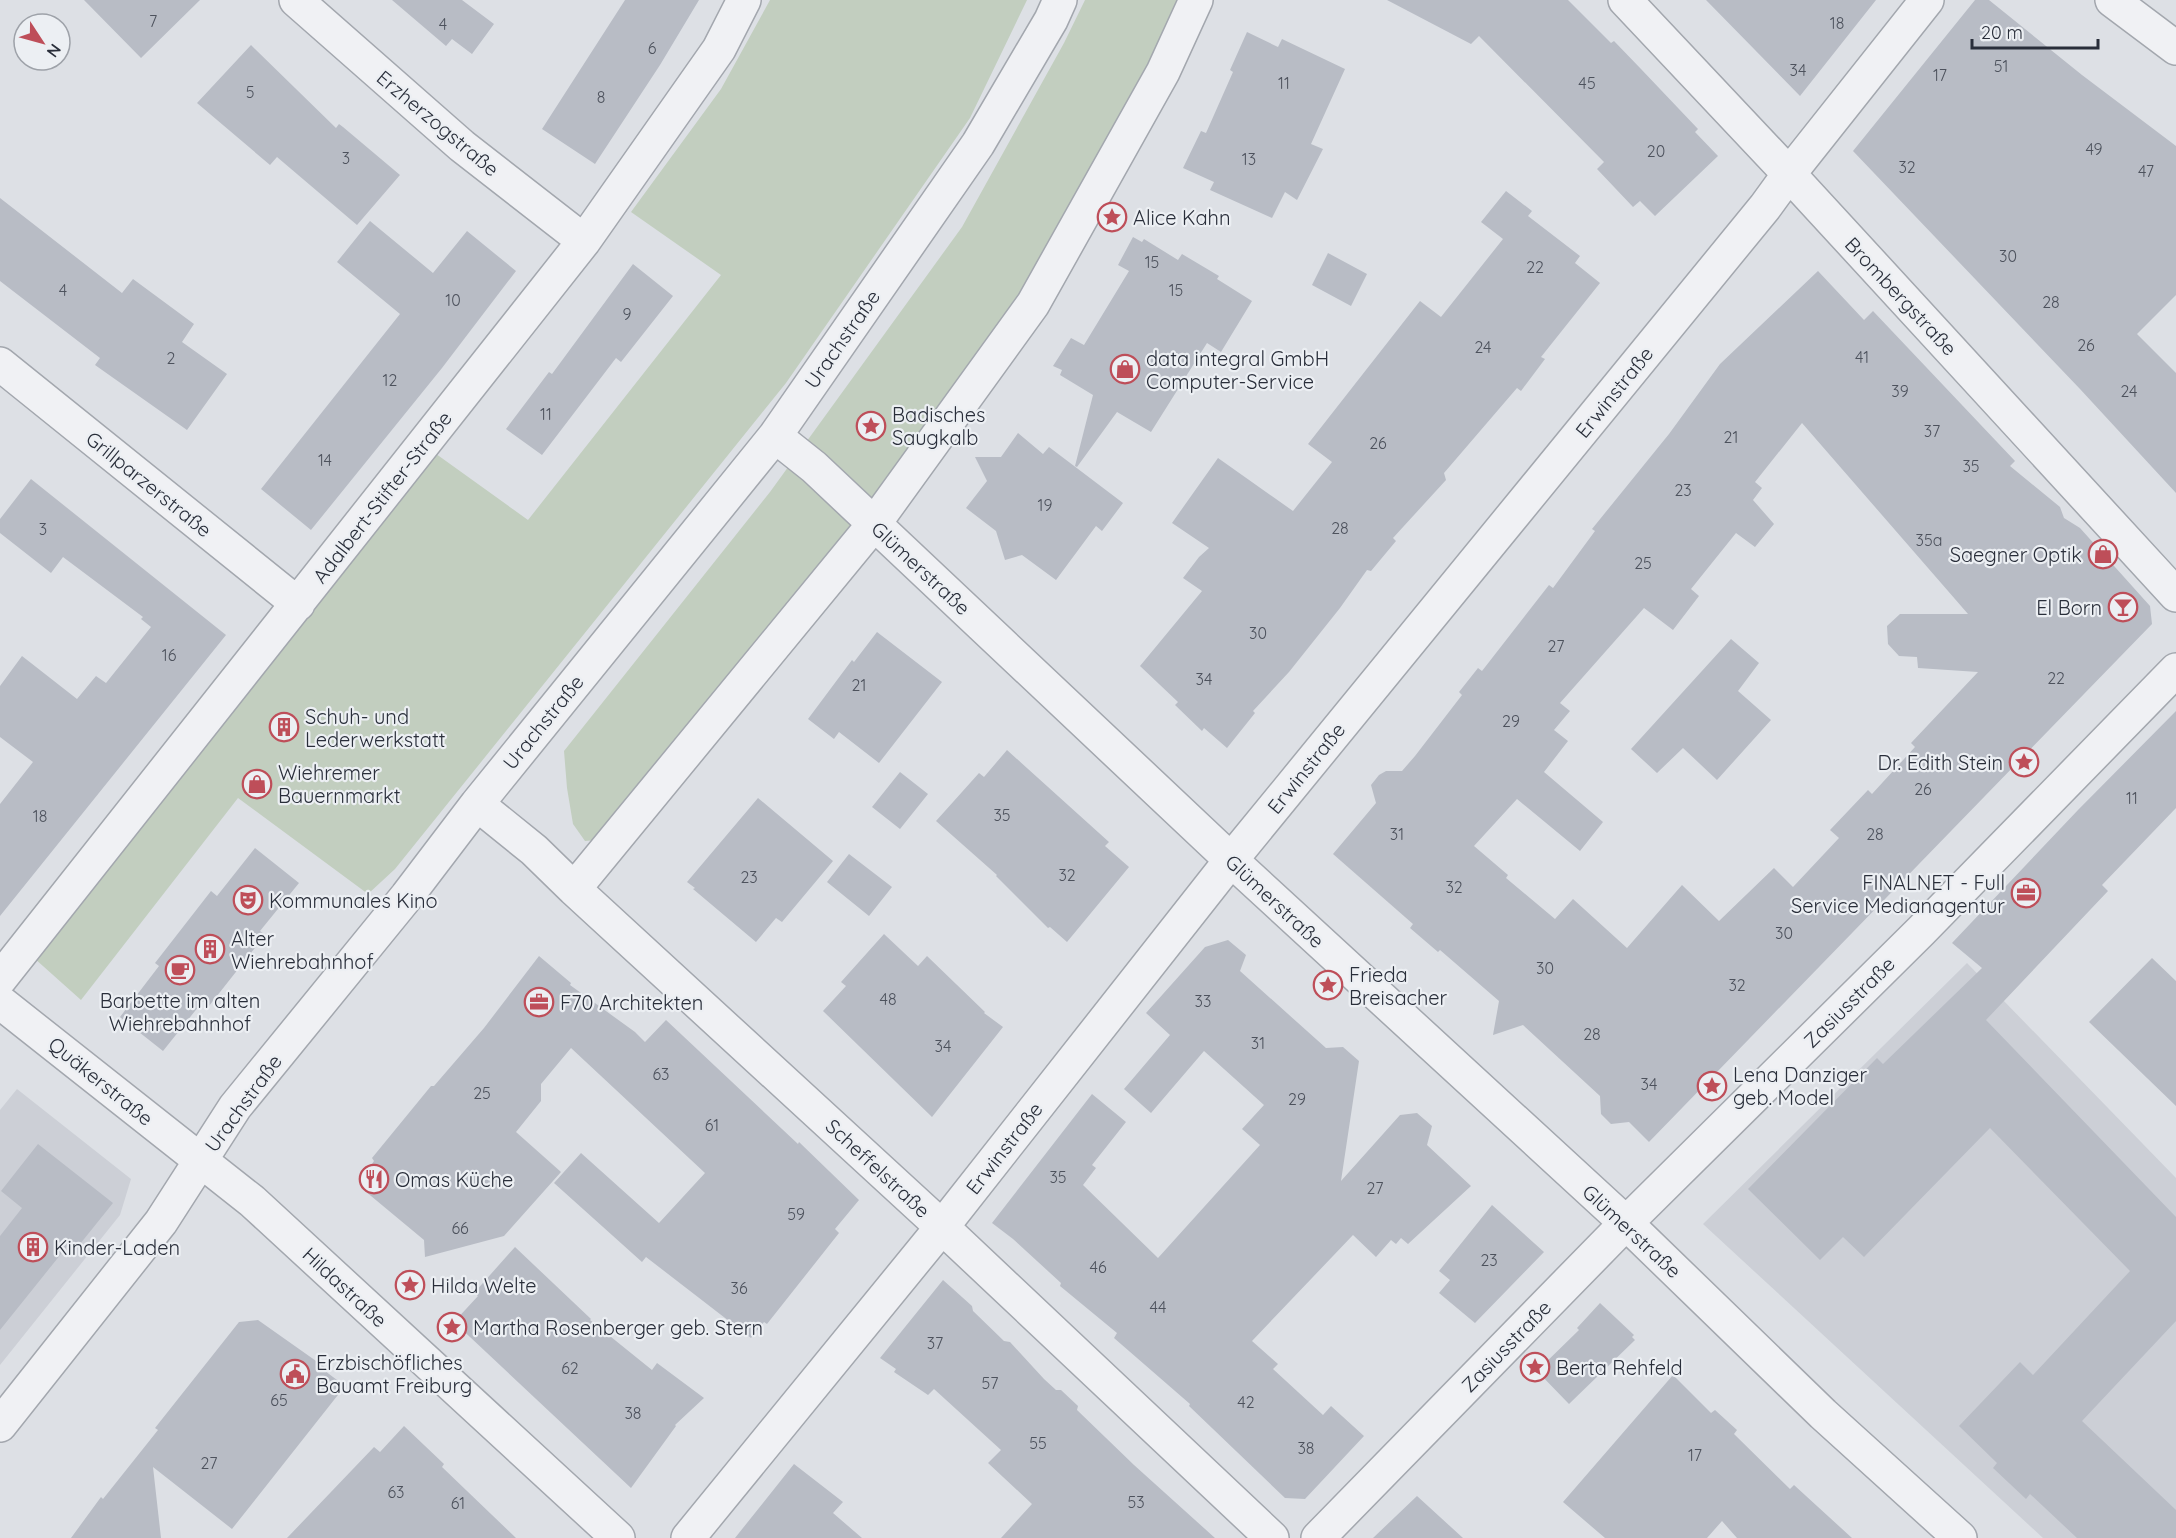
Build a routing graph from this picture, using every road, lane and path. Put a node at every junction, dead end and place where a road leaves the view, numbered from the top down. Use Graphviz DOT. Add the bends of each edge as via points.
graph roads {
  1 [pos="296,0"];
  2 [pos="744,0"];
  3 [pos="1060,0"];
  4 [pos="1196,0"];
  5 [pos="1625,0"];
  6 [pos="1928,0"];
  7 [pos="2112,0"];
  8 [pos="2176,48"];
  9 [pos="1789,174"];
  10 [pos="584,241"];
  11 [pos="0,364"];
  12 [pos="775,436"];
  13 [pos="874,524"];
  14 [pos="2176,595"];
  15 [pos="298,604"];
  16 [pos="2176,670"];
  17 [pos="477,804"];
  18 [pos="1231,860"];
  19 [pos="574,889"];
  20 [pos="0,979"];
  21 [pos="0,1002"];
  22 [pos="201,1162"];
  23 [pos="1626,1223"];
  24 [pos="942,1227"];
  25 [pos="0,1425"];
  26 [pos="618,1538"];
  27 [pos="688,1538"];
  28 [pos="1272,1538"];
  29 [pos="1318,1538"];
  30 [pos="1960,1538"];
  1 -- 10 [label="street, Erzherzogstraße" via="462,146"];
  2 -- 10 [label="street, Adalbert-Stifter-Straße" via="719,49"];
  3 -- 12 [label="street, Urachstraße" via="978,144"];
  4 -- 13 [label="street" via="1163,72 1033,304"];
  5 -- 9 [label="street, Brombergstraße"];
  6 -- 9 [label="street, Erwinstraße"];
  7 -- 8 [label="street"];
  9 -- 14 [label="street, Brombergstraße"];
  9 -- 18 [label="street, Erwinstraße"];
  10 -- 15 [label="street, Adalbert-Stifter-Straße"];
  11 -- 15 [label="street, Grillparzerstraße"];
  12 -- 13 [label="street, Glümerstraße"];
  12 -- 17 [label="street, Urachstraße"];
  13 -- 18 [label="street, Glümerstraße"];
  13 -- 19 [label="street"];
  15 -- 20 [label="street, Adalbert-Stifter-Straße"];
  16 -- 23 [label="street, Zasiusstraße" via="1921,931"];
  17 -- 19 [label="street, Scheffelstraße"];
  17 -- 22 [label="street, Urachstraße" via="235,1107"];
  18 -- 23 [label="street, Glümerstraße"];
  18 -- 24 [label="street, Erwinstraße"];
  19 -- 24 [label="street, Scheffelstraße"];
  21 -- 22 [label="street, Quäkerstraße"];
  22 -- 25 [label="street, Urachstraße" via="161,1222"];
  22 -- 26 [label="street, Hildastraße" via="252,1202"];
  23 -- 29 [label="street, Zasiusstraße"];
  23 -- 30 [label="street, Glümerstraße" via="1823,1414"];
  24 -- 27 [label="street, Erwinstraße"];
  24 -- 28 [label="street, Scheffelstraße"];
}
